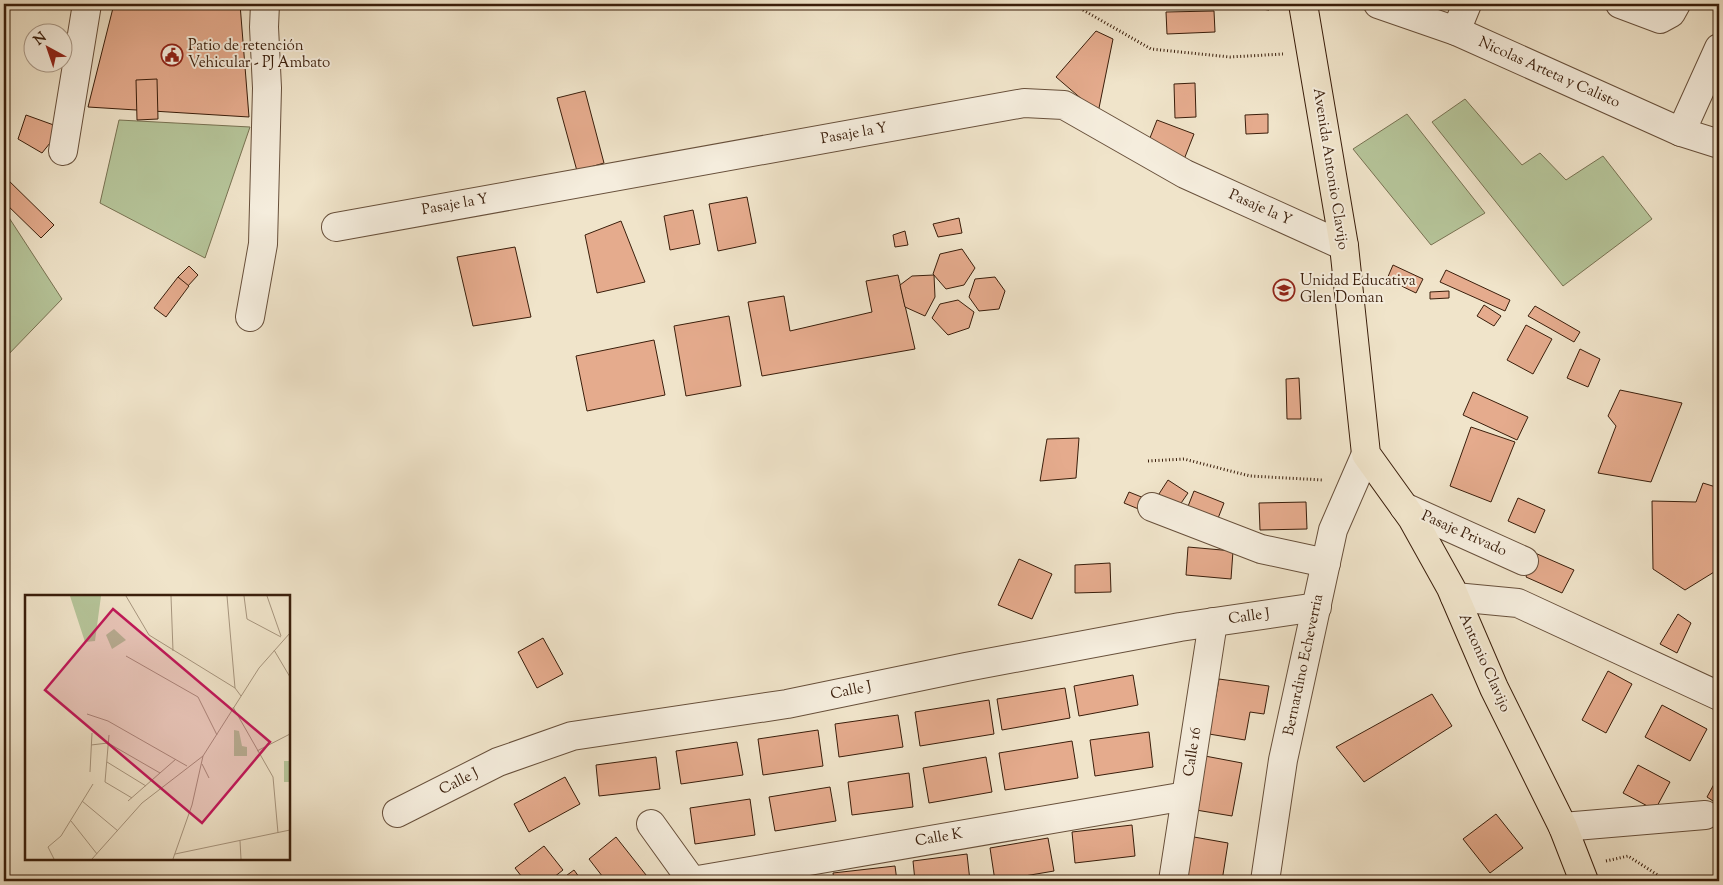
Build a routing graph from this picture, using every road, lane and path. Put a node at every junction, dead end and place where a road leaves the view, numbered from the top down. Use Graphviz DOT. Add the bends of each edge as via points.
graph roads {
  1 [pos="87,4"];
  2 [pos="265,4"];
  3 [pos="1303,4"];
  4 [pos="1378,4"];
  5 [pos="1466,4"];
  6 [pos="1620,4"];
  7 [pos="1676,4"];
  8 [pos="1083,10"];
  9 [pos="1456,31"];
  10 [pos="1719,48"];
  11 [pos="1311,53"];
  12 [pos="1681,132"];
  13 [pos="1719,144"];
  14 [pos="63,151"];
  15 [pos="336,227"];
  16 [pos="1344,246"];
  17 [pos="250,317"];
  18 [pos="1366,454"];
  19 [pos="1148,461"];
  20 [pos="1354,482"];
  21 [pos="1152,507"];
  22 [pos="1404,507"];
  23 [pos="1524,561"];
  24 [pos="1326,563"];
  25 [pos="1455,597"];
  26 [pos="1317,607"];
  27 [pos="1213,622"];
  28 [pos="1719,696"];
  29 [pos="1186,796"];
  30 [pos="397,813"];
  31 [pos="1705,815"];
  32 [pos="651,824"];
  33 [pos="1563,827"];
  34 [pos="1581,874"];
  35 [pos="692,881"];
  36 [pos="1172,881"];
  37 [pos="1264,881"];
  38 [pos="1667,881"];
  1 -- 14 [label="street"];
  2 -- 17 [label="street" via="267,88 263,244"];
  3 -- 11 [label="main road, Avenida Antonio Clavijo"];
  4 -- 9 [label="street, Nicolas Arteta y Calisto"];
  5 -- 9 [label="street"];
  6 -- 7 [label="street" via="1660,19 1672,13"];
  8 -- 11 [label="path" via="1151,49 1230,57"];
  9 -- 12 [label="street, Nicolas Arteta y Calisto"];
  10 -- 12 [label="street"];
  11 -- 16 [label="main road, Avenida Antonio Clavijo"];
  12 -- 13 [label="street, Nicolas Arteta y Calisto"];
  15 -- 16 [label="street, Pasaje la Y" via="1024,104 1064,105 1185,174"];
  16 -- 18 [label="main road, Avenida Antonio Clavijo"];
  18 -- 20 [label="street, Bernardino Echeverria"];
  18 -- 22 [label="main road, Antonio Clavijo"];
  19 -- 20 [label="path" via="1184,459 1250,476"];
  20 -- 24 [label="street, Bernardino Echeverria" via="1333,530"];
  21 -- 24 [label="street" via="1261,549"];
  22 -- 23 [label="street, Pasaje Privado"];
  22 -- 25 [label="main road, Antonio Clavijo"];
  24 -- 26 [label="street, Bernardino Echeverria"];
  25 -- 28 [label="street" via="1518,603"];
  25 -- 33 [label="main road, Antonio Clavijo" via="1494,688"];
  26 -- 27 [label="street, Calle J"];
  26 -- 37 [label="street, Bernardino Echeverria" via="1283,760"];
  27 -- 29 [label="street, Calle 16"];
  27 -- 30 [label="street, Calle J" via="786,704 572,736 498,762"];
  29 -- 35 [label="street, Calle K"];
  29 -- 36 [label="street, Calle 16"];
  31 -- 33 [label="street"];
  32 -- 35 [label="street"];
  33 -- 34 [label="main road, Antonio Clavijo"];
  34 -- 38 [label="path" via="1628,856"];
}
